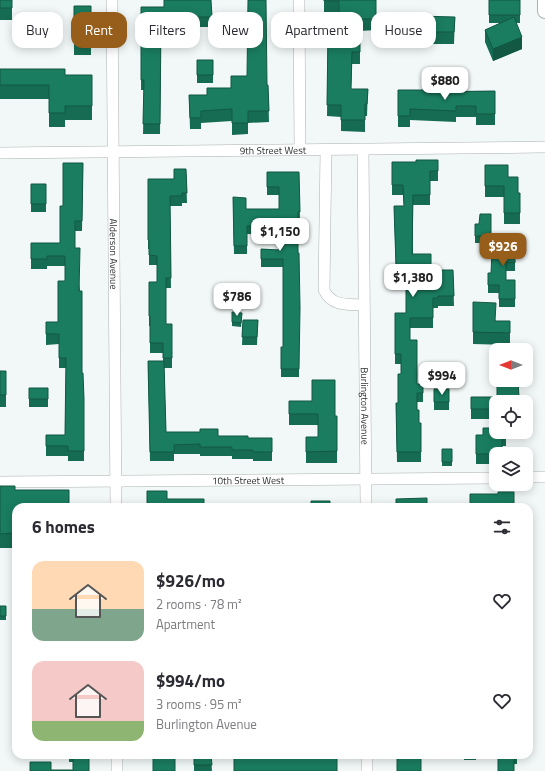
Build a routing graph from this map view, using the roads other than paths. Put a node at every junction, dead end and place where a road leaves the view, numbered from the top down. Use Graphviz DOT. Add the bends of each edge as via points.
graph roads {
  1 [pos="112,0"];
  2 [pos="299,0"];
  3 [pos="545,0"];
  4 [pos="545,11"];
  5 [pos="545,146"];
  6 [pos="300,150"];
  7 [pos="326,150"];
  8 [pos="363,150"];
  9 [pos="113,152"];
  10 [pos="0,153"];
  11 [pos="364,305"];
  12 [pos="533,477"];
  13 [pos="545,477"];
  14 [pos="489,478"];
  15 [pos="366,479"];
  16 [pos="116,481"];
  17 [pos="0,482"];
  18 [pos="116,503"];
  19 [pos="366,503"];
  20 [pos="117,759"];
  21 [pos="367,759"];
  22 [pos="117,771"];
  23 [pos="367,771"];
  1 -- 9 [label="street, Alderson Avenue"];
  2 -- 6 [label="street"];
  3 -- 4 [label="street"];
  5 -- 8 [label="street, 9th Street West"];
  6 -- 7 [label="street, 9th Street West"];
  6 -- 9 [label="street, 9th Street West"];
  7 -- 8 [label="street, 9th Street West"];
  7 -- 11 [label="street" via="324,290 328,298 336,303"];
  8 -- 11 [label="street, Burlington Avenue"];
  9 -- 10 [label="street, 9th Street West"];
  9 -- 16 [label="street, Alderson Avenue"];
  11 -- 15 [label="street, Burlington Avenue"];
  12 -- 13 [label="street"];
  14 -- 15 [label="street, 10th Street West"];
  15 -- 16 [label="street, 10th Street West"];
  15 -- 19 [label="street, Burlington Avenue"];
  16 -- 17 [label="street, 10th Street West"];
  16 -- 18 [label="street, Alderson Avenue"];
  20 -- 22 [label="street"];
  21 -- 23 [label="street"];
}
